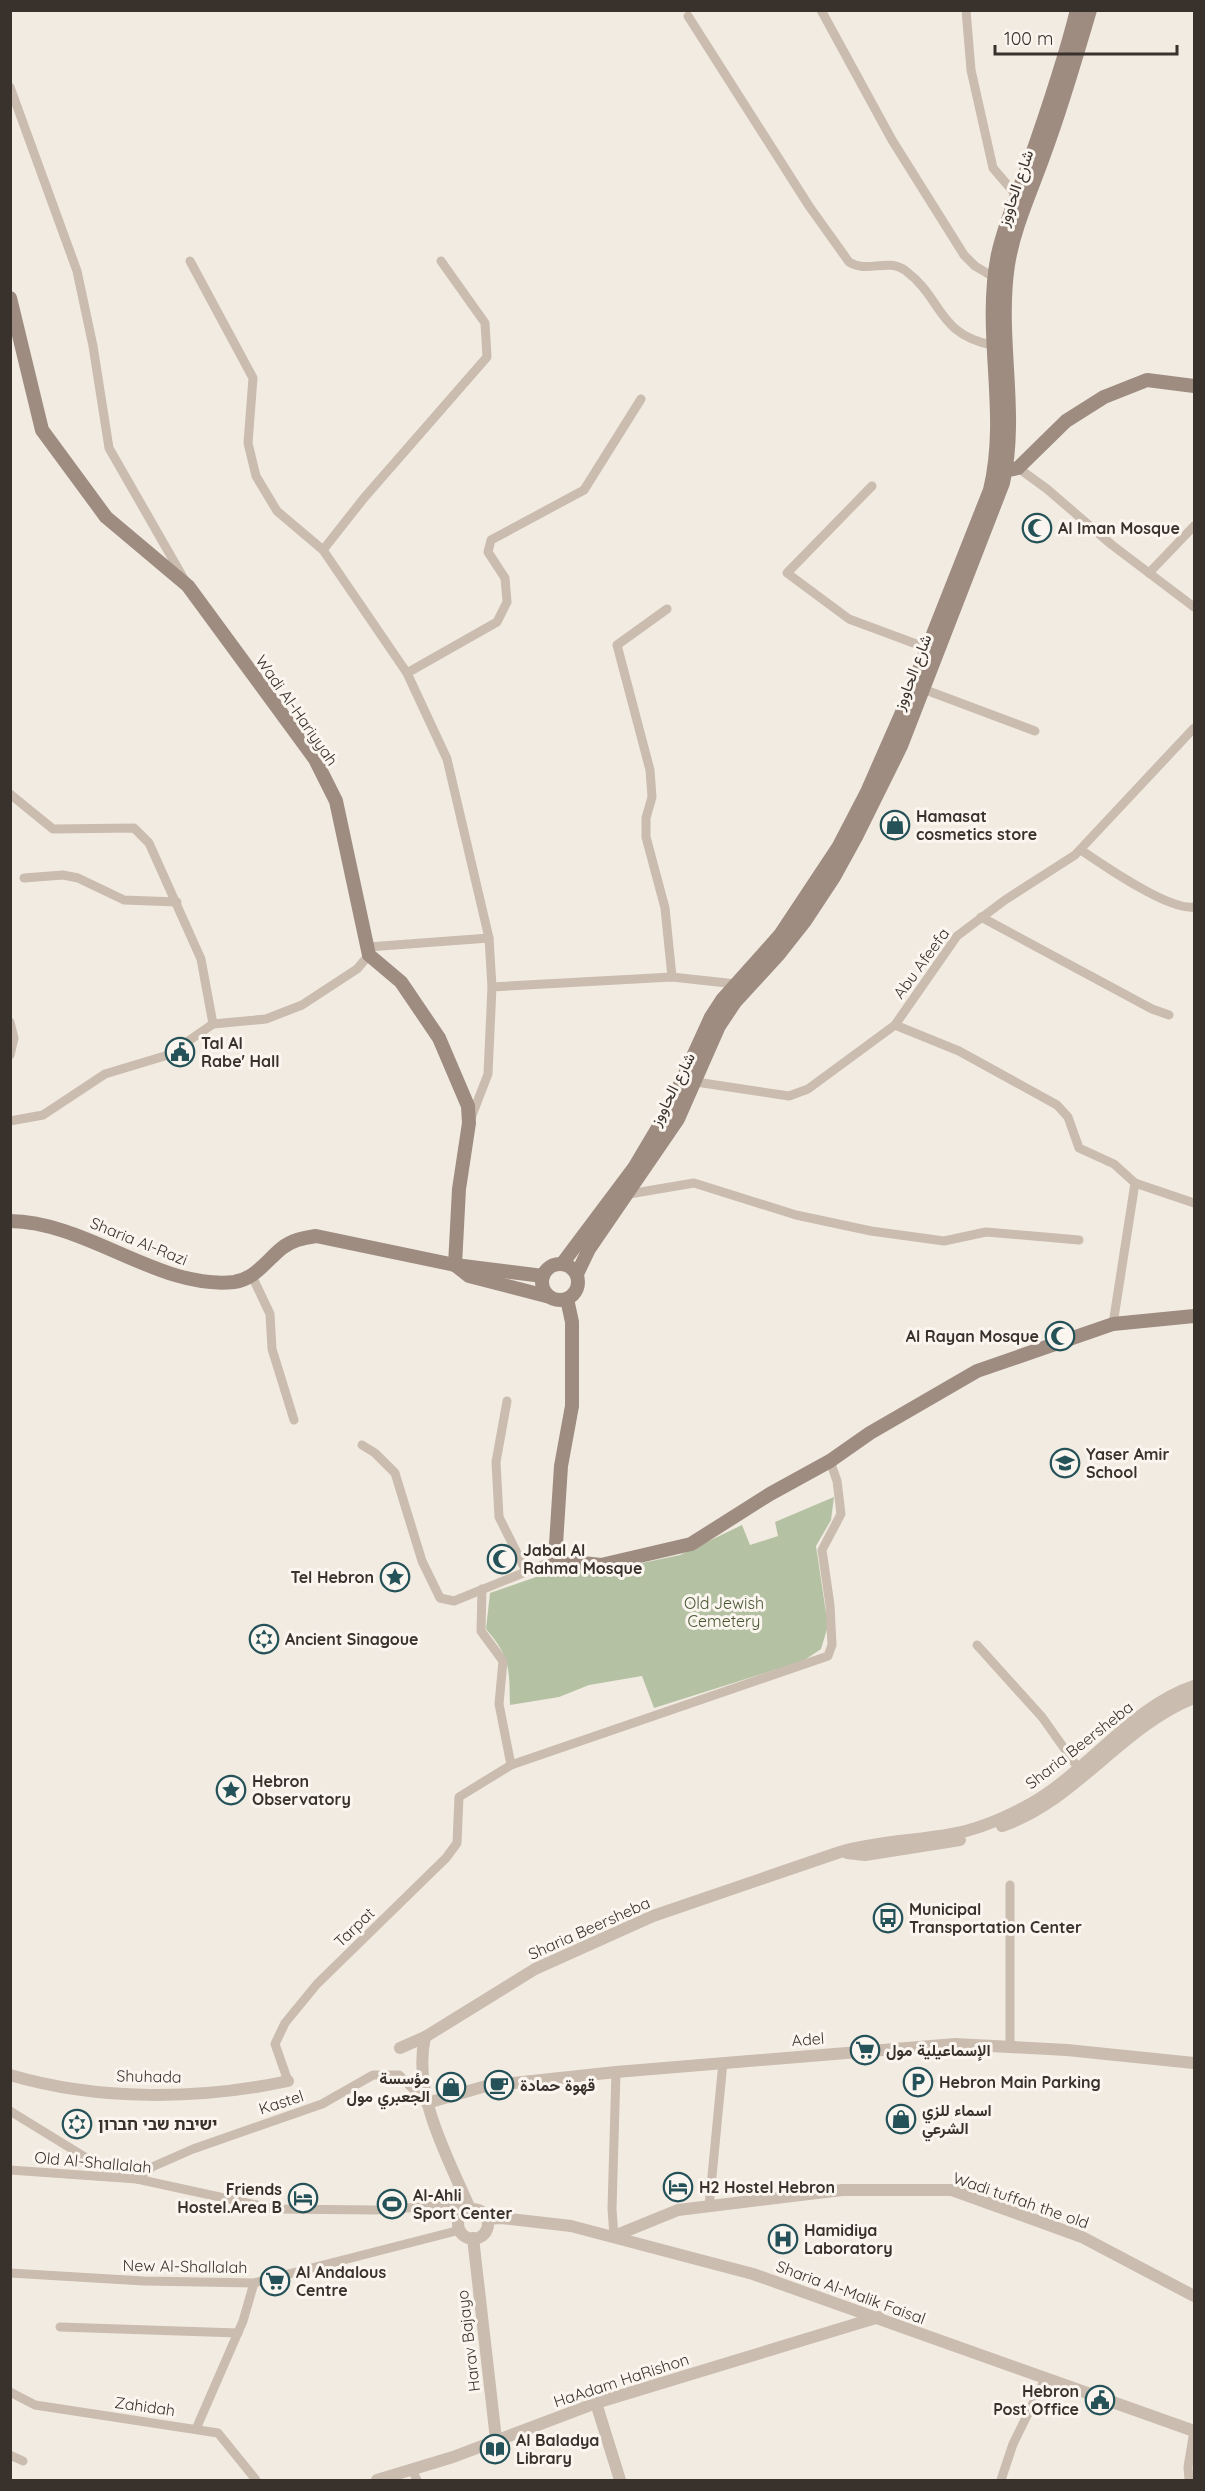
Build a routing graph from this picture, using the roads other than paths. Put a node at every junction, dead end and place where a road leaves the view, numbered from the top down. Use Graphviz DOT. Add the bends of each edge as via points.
graph roads {
  1 [pos="821,10"];
  2 [pos="966,10"];
  3 [pos="1077,10"];
  4 [pos="1090,10"];
  5 [pos="688,16"];
  6 [pos="10,87"];
  7 [pos="1017,196"];
  8 [pos="190,261"];
  9 [pos="441,261"];
  10 [pos="995,278"];
  11 [pos="10,298"];
  12 [pos="992,345"];
  13 [pos="1194,386"];
  14 [pos="641,399"];
  15 [pos="1006,471"];
  16 [pos="872,486"];
  17 [pos="1194,526"];
  18 [pos="323,550"];
  19 [pos="1149,573"];
  20 [pos="188,586"];
  21 [pos="1194,607"];
  22 [pos="667,609"];
  23 [pos="927,648"];
  24 [pos="407,673"];
  25 [pos="923,689"];
  26 [pos="1194,728"];
  27 [pos="1035,731"];
  28 [pos="10,794"];
  29 [pos="1081,850"];
  30 [pos="24,878"];
  31 [pos="177,902"];
  32 [pos="1194,907"];
  33 [pos="981,917"];
  34 [pos="489,938"];
  35 [pos="368,951"];
  36 [pos="672,977"];
  37 [pos="736,984"];
  38 [pos="492,987"];
  39 [pos="1169,1015"];
  40 [pos="10,1022"];
  41 [pos="213,1024"];
  42 [pos="895,1025"];
  43 [pos="10,1055"];
  44 [pos="696,1082"];
  45 [pos="10,1121"];
  46 [pos="469,1123"];
  47 [pos="1135,1183"];
  48 [pos="628,1194"];
  49 [pos="1194,1203"];
  50 [pos="10,1221"];
  51 [pos="1078,1240"];
  52 [pos="562,1264"];
  53 [pos="455,1265"];
  54 [pos="577,1274"];
  55 [pos="252,1276"];
  56 [pos="543,1276"];
  57 [pos="550,1297"];
  58 [pos="567,1299"];
  59 [pos="1194,1316"];
  60 [pos="1113,1324"];
  61 [pos="507,1401"];
  62 [pos="294,1420"];
  63 [pos="362,1445"];
  64 [pos="830,1461"];
  65 [pos="555,1560"];
  66 [pos="526,1570"];
  67 [pos="482,1589"];
  68 [pos="977,1645"];
  69 [pos="1194,1686"];
  70 [pos="1194,1698"];
  71 [pos="511,1765"];
  72 [pos="1082,1772"];
  73 [pos="1010,1885"];
  74 [pos="426,2037"];
  75 [pos="1010,2047"];
  76 [pos="400,2048"];
  77 [pos="723,2062"];
  78 [pos="1194,2063"];
  79 [pos="616,2072"];
  80 [pos="10,2075"];
  81 [pos="288,2081"];
  82 [pos="427,2103"];
  83 [pos="10,2111"];
  84 [pos="10,2170"];
  85 [pos="137,2179"];
  86 [pos="709,2206"];
  87 [pos="468,2210"];
  88 [pos="487,2219"];
  89 [pos="460,2230"];
  90 [pos="614,2236"];
  91 [pos="473,2238"];
  92 [pos="10,2273"];
  93 [pos="254,2283"];
  94 [pos="1194,2296"];
  95 [pos="879,2317"];
  96 [pos="60,2327"];
  97 [pos="238,2333"];
  98 [pos="1046,2377"];
  99 [pos="10,2392"];
  100 [pos="596,2403"];
  101 [pos="196,2429"];
  102 [pos="1194,2430"];
  103 [pos="496,2439"];
  104 [pos="10,2455"];
  105 [pos="23,2461"];
  106 [pos="414,2475"];
  107 [pos="256,2481"];
  108 [pos="377,2481"];
  109 [pos="620,2481"];
  110 [pos="1001,2481"];
  111 [pos="1189,2481"];
  1 -- 10 [label="street" via="892,140 964,255"];
  2 -- 7 [label="street" via="970,70 993,168"];
  3 -- 7 [label="main road" via="1063,65"];
  4 -- 15 [label="main road, شارع الحاووز" via="1008,264 1004,299 1010,431"];
  5 -- 12 [label="street" via="849,262 858,267 894,264 907,272 960,335"];
  6 -- 20 [label="street" via="77,271 109,448"];
  7 -- 10 [label="main road" via="998,254"];
  8 -- 18 [label="street" via="253,378 248,443 256,476 277,511"];
  9 -- 18 [label="street" via="485,323 487,357"];
  10 -- 12 [label="main road"];
  11 -- 20 [label="main road, Wadi Al-Hariyyah" via="42,430 106,517"];
  12 -- 15 [label="main road" via="999,437"];
  13 -- 15 [label="main road" via="1147,380 1104,397 1066,421"];
  14 -- 24 [label="street" via="584,490 491,540 488,552 505,578 507,602 496,622"];
  15 -- 19 [label="street"];
  15 -- 23 [label="main road" via="990,490"];
  15 -- 25 [label="main road, شارع الحاووز" via="991,520"];
  16 -- 23 [label="street" via="787,573 849,619"];
  17 -- 19 [label="street"];
  18 -- 24 [label="street"];
  19 -- 21 [label="street"];
  20 -- 35 [label="main road, Wadi Al-Hariyyah" via="315,759 336,801"];
  22 -- 36 [label="street" via="617,645 650,770 652,797 646,837 665,908"];
  23 -- 37 [label="main road" via="839,846 780,935"];
  24 -- 34 [label="street" via="447,759"];
  25 -- 27 [label="street"];
  25 -- 44 [label="main road, شارع الحاووز" via="901,746 834,877 779,954 735,1002 719,1026"];
  26 -- 29 [label="street, Abu Afeefa"];
  28 -- 31 [label="street" via="53,829 134,828 149,843"];
  29 -- 32 [label="street" via="1126,880 1179,906"];
  29 -- 33 [label="street, Abu Afeefa"];
  30 -- 31 [label="street" via="63,874 124,900"];
  31 -- 41 [label="street" via="201,959"];
  33 -- 39 [label="street"];
  33 -- 42 [label="street, Abu Afeefa" via="957,936"];
  34 -- 35 [label="street"];
  34 -- 38 [label="street"];
  35 -- 41 [label="street" via="357,969 302,1005 266,1019"];
  35 -- 46 [label="main road" via="401,982 440,1038 463,1091"];
  36 -- 37 [label="street"];
  36 -- 38 [label="street"];
  37 -- 52 [label="main road" via="711,1017 669,1109 634,1168"];
  38 -- 46 [label="street" via="488,1074"];
  40 -- 43 [label="street" via="14,1038"];
  41 -- 45 [label="street" via="168,1055 105,1074 42,1115"];
  42 -- 44 [label="street, Abu Afeefa" via="796,1095"];
  42 -- 47 [label="street" via="959,1051 1056,1105 1068,1117 1079,1148 1113,1164"];
  44 -- 48 [label="main road, شارع الحاووز" via="678,1119"];
  46 -- 53 [label="main road" via="459,1189"];
  47 -- 49 [label="street"];
  47 -- 60 [label="street"];
  48 -- 51 [label="street" via="694,1183 796,1215 872,1231 944,1241 986,1232"];
  48 -- 54 [label="main road, شارع الحاووز" via="589,1249"];
  50 -- 55 [label="main road, Sharia Al-Razi" via="28,1221 74,1233 184,1278 213,1282"];
  52 -- 54 [label="main road"];
  52 -- 56 [label="main road" via="551,1266"];
  53 -- 55 [label="main road" via="316,1236 282,1248"];
  53 -- 56 [label="main road"];
  53 -- 57 [label="main road" via="469,1276"];
  54 -- 58 [label="main road" via="576,1291"];
  55 -- 62 [label="street" via="270,1314 272,1349"];
  56 -- 57 [label="main road" via="543,1287"];
  57 -- 58 [label="main road"];
  58 -- 65 [label="main road" via="572,1322 572,1406 561,1466"];
  59 -- 60 [label="main road"];
  60 -- 64 [label="main road" via="977,1371"];
  61 -- 66 [label="street" via="496,1462 499,1517"];
  63 -- 67 [label="street" via="375,1452 395,1473 422,1561 440,1598 454,1601"];
  64 -- 65 [label="main road" via="691,1545 601,1565"];
  64 -- 71 [label="street" via="841,1514 822,1550 830,1605 832,1645 828,1656"];
  65 -- 66 [label="street"];
  66 -- 67 [label="street"];
  67 -- 71 [label="street" via="481,1631 503,1661 499,1704"];
  68 -- 72 [label="street" via="1042,1717"];
  69 -- 72 [label="street, Sharia Beersheba" via="1164,1701"];
  70 -- 72 [label="street, Sharia Beersheba" via="1163,1713"];
  71 -- 81 [label="street, Tarpat" via="459,1797 457,1843 446,1858 317,1984 285,2023 275,2044"];
  72 -- 74 [label="street, Sharia Beersheba" via="1039,1810 978,1835 865,1855 840,1852 653,1916 535,1969"];
  73 -- 75 [label="street"];
  74 -- 76 [label="street"];
  74 -- 82 [label="street" via="422,2051"];
  75 -- 77 [label="street, Adel" via="955,2044"];
  75 -- 78 [label="street, Adel"];
  77 -- 79 [label="street, Adel"];
  77 -- 86 [label="street"];
  79 -- 82 [label="street, Adel" via="486,2086"];
  79 -- 90 [label="street"];
  80 -- 81 [label="street, Shuhada" via="74,2089 148,2094 207,2092"];
  82 -- 85 [label="street, Kastel" via="399,2075 373,2075 322,2104 192,2149 152,2167"];
  82 -- 87 [label="street"];
  83 -- 85 [label="street" via="98,2164"];
  84 -- 85 [label="street, Old Al-Shallalah"];
  85 -- 87 [label="street, Old Al-Shallalah" via="275,2209 451,2205"];
  86 -- 90 [label="street, Wadi tuffah the old" via="678,2210"];
  86 -- 94 [label="street, Wadi tuffah the old" via="842,2190 952,2190 1082,2237"];
  87 -- 88 [label="street" via="478,2210"];
  87 -- 89 [label="street" via="459,2221"];
  88 -- 90 [label="street, Sharia Al-Malik Faisal" via="571,2226"];
  88 -- 91 [label="street" via="485,2232"];
  89 -- 91 [label="street"];
  89 -- 93 [label="street, New Al-Shallalah"];
  90 -- 95 [label="street, Sharia Al-Malik Faisal" via="753,2274"];
  91 -- 103 [label="street, Harav Bajayo"];
  92 -- 93 [label="street, New Al-Shallalah"];
  93 -- 97 [label="street"];
  95 -- 98 [label="street, Sharia Al-Malik Faisal" via="942,2343"];
  95 -- 100 [label="street, HaAdam HaRishon"];
  96 -- 97 [label="street"];
  97 -- 101 [label="street"];
  98 -- 102 [label="street, Sharia Al-Malik Faisal"];
  98 -- 110 [label="street" via="1013,2444"];
  99 -- 101 [label="street, Zahidah" via="35,2405"];
  100 -- 103 [label="street, HaAdam HaRishon"];
  100 -- 109 [label="street"];
  101 -- 107 [label="street, Zahidah" via="218,2433"];
  102 -- 111 [label="street"];
  103 -- 106 [label="street, HaAdam HaRishon"];
  104 -- 105 [label="street"];
  106 -- 108 [label="street, HaAdam HaRishon"];
}
